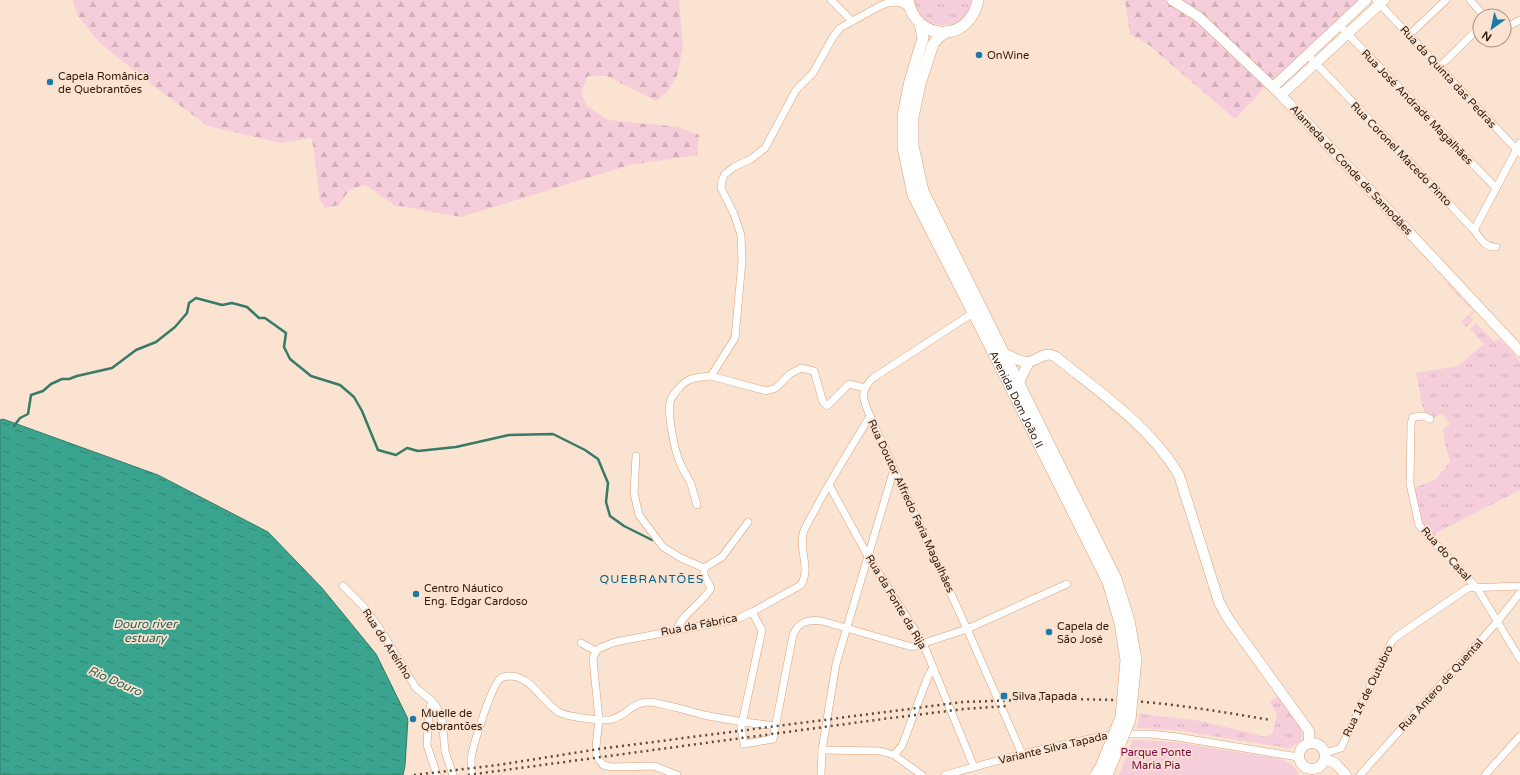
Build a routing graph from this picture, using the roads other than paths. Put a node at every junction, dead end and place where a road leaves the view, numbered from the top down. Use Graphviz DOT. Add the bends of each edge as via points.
graph roads {
  1 [pos="831,0"];
  2 [pos="885,0"];
  3 [pos="978,0"];
  4 [pos="1172,0"];
  5 [pos="1366,0"];
  6 [pos="1446,0"];
  7 [pos="1470,0"];
  8 [pos="1380,1"];
  9 [pos="909,5"];
  10 [pos="878,7"];
  11 [pos="1477,8"];
  12 [pos="852,21"];
  13 [pos="920,24"];
  14 [pos="1339,25"];
  15 [pos="946,32"];
  16 [pos="1347,34"];
  17 [pos="1409,35"];
  18 [pos="1472,35"];
  19 [pos="1308,55"];
  20 [pos="1315,63"];
  21 [pos="1439,66"];
  22 [pos="1273,87"];
  23 [pos="1281,95"];
  24 [pos="1519,149"];
  25 [pos="1496,188"];
  26 [pos="1474,230"];
  27 [pos="1496,247"];
  28 [pos="978,310"];
  29 [pos="1520,351"];
  30 [pos="1004,352"];
  31 [pos="1029,362"];
  32 [pos="711,376"];
  33 [pos="1019,382"];
  34 [pos="865,388"];
  35 [pos="870,416"];
  36 [pos="1430,419"];
  37 [pos="636,456"];
  38 [pos="894,469"];
  39 [pos="829,485"];
  40 [pos="696,504"];
  41 [pos="748,522"];
  42 [pos="868,556"];
  43 [pos="704,568"];
  44 [pos="1067,584"];
  45 [pos="343,586"];
  46 [pos="1520,586"];
  47 [pos="1477,588"];
  48 [pos="1520,593"];
  49 [pos="752,612"];
  50 [pos="1498,622"];
  51 [pos="846,628"];
  52 [pos="677,629"];
  53 [pos="967,629"];
  54 [pos="581,643"];
  55 [pos="923,643"];
  56 [pos="596,651"];
  57 [pos="1131,659"];
  58 [pos="1520,659"];
  59 [pos="933,667"];
  60 [pos="432,700"];
  61 [pos="599,719"];
  62 [pos="743,722"];
  63 [pos="776,726"];
  64 [pos="1520,736"];
  65 [pos="1309,743"];
  66 [pos="822,750"];
  67 [pos="1022,754"];
  68 [pos="894,755"];
  69 [pos="1325,756"];
  70 [pos="1298,757"];
  71 [pos="974,767"];
  72 [pos="1306,772"];
  73 [pos="437,775"];
  74 [pos="453,775"];
  75 [pos="472,775"];
  76 [pos="677,775"];
  77 [pos="821,775"];
  78 [pos="922,775"];
  79 [pos="945,775"];
  80 [pos="1096,775"];
  81 [pos="1107,775"];
  82 [pos="1346,775"];
  83 [pos="1360,775"];
  84 [pos="1485,775"];
  1 -- 12 [label="street"];
  2 -- 10 [label="street"];
  3 -- 15 [label="main road" via="971,19 963,27"];
  4 -- 22 [label="street, Alameda do Conde de Samodães" via="1199,17"];
  5 -- 14 [label="street"];
  6 -- 17 [label="street"];
  7 -- 11 [label="street"];
  8 -- 16 [label="street"];
  8 -- 17 [label="street, Rua da Quinta das Pedras"];
  9 -- 10 [label="street" via="896,2"];
  9 -- 13 [label="main road"];
  10 -- 12 [label="street"];
  12 -- 32 [label="street" via="840,28 813,73 796,90 765,148 734,167 722,180 722,188 741,235 742,261 735,338"];
  13 -- 15 [label="main road" via="932,31"];
  13 -- 28 [label="main road, Avenida Dom João II" via="923,38 902,116 903,147 913,194"];
  14 -- 16 [label="street, Rua José Andrade Magalhães"];
  14 -- 19 [label="street"];
  15 -- 28 [label="main road, Avenida Dom João II" via="933,44 920,84 913,116 913,146 923,191"];
  16 -- 20 [label="street"];
  16 -- 25 [label="street, Rua José Andrade Magalhães"];
  17 -- 21 [label="street, Rua da Quinta das Pedras"];
  18 -- 21 [label="street"];
  19 -- 20 [label="street, Rua Coronel Macedo Pinto"];
  19 -- 22 [label="street"];
  20 -- 23 [label="street"];
  20 -- 26 [label="street, Rua Coronel Macedo Pinto"];
  21 -- 24 [label="street, Rua da Quinta das Pedras"];
  22 -- 23 [label="street, Alameda do Conde de Samodães"];
  23 -- 29 [label="street, Alameda do Conde de Samodães"];
  24 -- 25 [label="street"];
  25 -- 26 [label="street"];
  26 -- 27 [label="street, Rua Coronel Macedo Pinto" via="1484,244"];
  28 -- 30 [label="main road, Avenida Dom João II"];
  28 -- 34 [label="street" via="873,378"];
  28 -- 57 [label="main road, Avenida Dom João II" via="1108,582"];
  30 -- 31 [label="street" via="1021,361"];
  30 -- 33 [label="main road, Avenida Dom João II"];
  31 -- 33 [label="street"];
  31 -- 65 [label="street" via="1052,354 1124,413 1169,458 1179,475 1219,602 1229,620 1309,731"];
  32 -- 34 [label="street" via="766,391 776,388 790,374 801,368 814,371 822,402 827,406 849,384"];
  32 -- 40 [label="street" via="688,381 671,400 671,425 677,455 691,484"];
  33 -- 57 [label="main road, Avenida Dom João II" via="1116,579 1129,621"];
  34 -- 35 [label="street, Rua Doutor Alfredo Faria Magalhães" via="864,397"];
  35 -- 38 [label="street, Rua Doutor Alfredo Faria Magalhães"];
  35 -- 39 [label="street, Rua da Fábrica"];
  36 -- 47 [label="street, Rua do Casal" via="1424,416 1413,418 1411,424 1410,484 1419,525"];
  37 -- 43 [label="street" via="634,492 639,515 664,547"];
  38 -- 42 [label="street"];
  38 -- 53 [label="street, Rua Doutor Alfredo Faria Magalhães"];
  39 -- 42 [label="street, Rua da Fonte da Rija"];
  39 -- 49 [label="street, Rua da Fábrica" via="803,533 805,579 801,584"];
  41 -- 43 [label="street" via="722,557"];
  42 -- 51 [label="street"];
  42 -- 55 [label="street, Rua da Fonte da Rija"];
  43 -- 52 [label="street" via="704,575 711,588 680,622"];
  44 -- 53 [label="street"];
  45 -- 60 [label="street, Rua do Areínho" via="364,607 380,629 416,688"];
  46 -- 47 [label="street, Rua 14 de Outubro"];
  47 -- 50 [label="street"];
  47 -- 69 [label="street, Rua 14 de Outubro" via="1468,588 1392,641 1341,748"];
  48 -- 50 [label="street, Rua Antero de Quental"];
  49 -- 52 [label="street, Rua da Fábrica" via="737,619"];
  49 -- 62 [label="street" via="762,630"];
  50 -- 58 [label="street"];
  50 -- 83 [label="street, Rua Antero de Quental"];
  51 -- 55 [label="street" via="912,646"];
  51 -- 63 [label="street" via="813,620 796,628"];
  51 -- 66 [label="street" via="836,664"];
  52 -- 56 [label="street, Rua da Fábrica" via="615,642"];
  53 -- 55 [label="street"];
  53 -- 67 [label="street, Rua Doutor Alfredo Faria Magalhães"];
  54 -- 56 [label="street"];
  55 -- 59 [label="street, Rua da Fonte da Rija"];
  56 -- 61 [label="street" via="593,659"];
  57 -- 80 [label="main road, Avenida Dom João II, bridge" via="1120,717"];
  57 -- 81 [label="main road, Avenida Dom João II, bridge" via="1130,720"];
  59 -- 68 [label="street" via="902,746"];
  59 -- 71 [label="street, Rua da Fonte da Rija"];
  60 -- 73 [label="street" via="428,745"];
  60 -- 74 [label="street" via="442,719 445,751"];
  61 -- 62 [label="street" via="612,719 636,705 650,702"];
  61 -- 75 [label="street" via="563,714 526,682 514,677 501,677 475,741 471,760"];
  61 -- 76 [label="street" via="596,754 604,765 654,766"];
  62 -- 63 [label="street"];
  62 -- 63 [label="street" via="741,728 744,744 773,739"];
  64 -- 84 [label="street"];
  65 -- 69 [label="street" via="1317,744"];
  65 -- 70 [label="street" via="1302,747"];
  66 -- 68 [label="street" via="880,751"];
  66 -- 77 [label="street"];
  67 -- 70 [label="street, Variante Silva Tapada" via="1103,736 1150,734"];
  67 -- 71 [label="street, Variante Silva Tapada"];
  68 -- 78 [label="street"];
  69 -- 72 [label="street" via="1324,762 1318,768"];
  69 -- 82 [label="street" via="1336,763"];
  70 -- 72 [label="street"];
  71 -- 79 [label="street, Variante Silva Tapada"];
}
